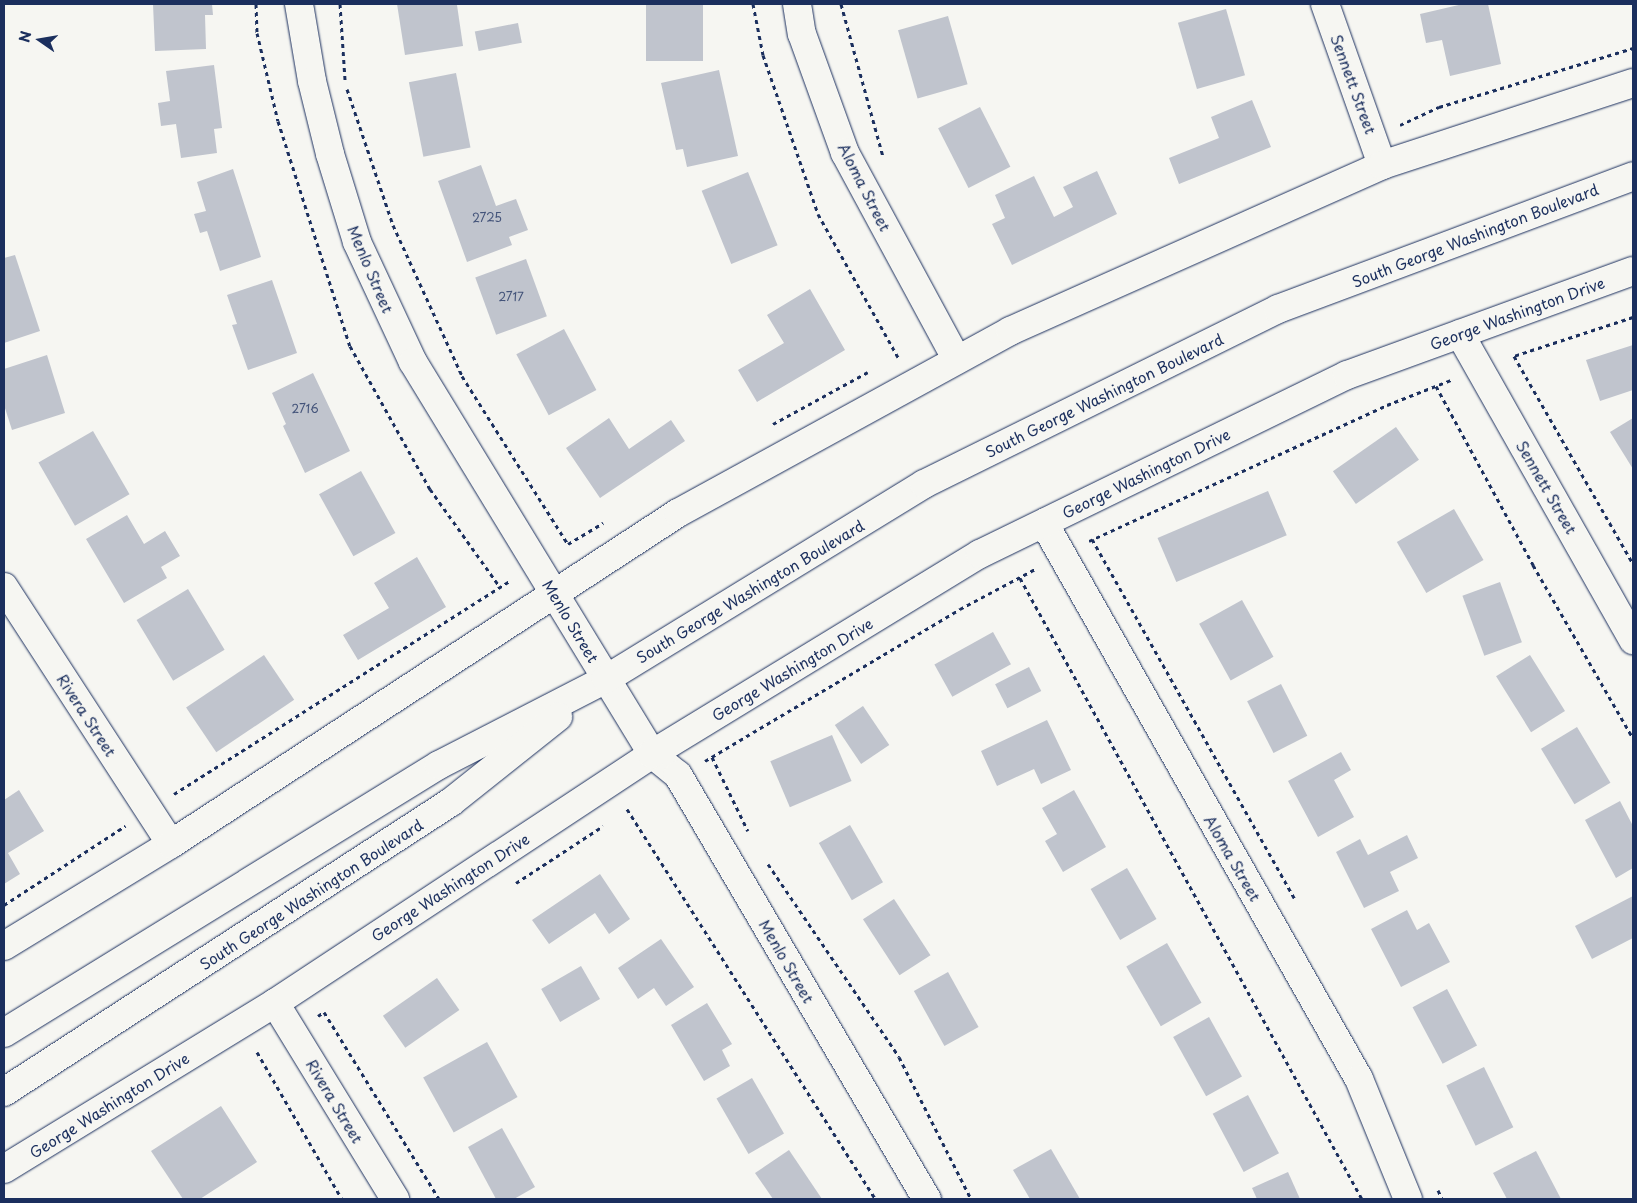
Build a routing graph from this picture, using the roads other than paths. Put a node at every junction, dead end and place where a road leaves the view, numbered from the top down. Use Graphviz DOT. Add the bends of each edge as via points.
graph roads {
  1 [pos="299,4"];
  2 [pos="797,4"];
  3 [pos="1325,4"];
  4 [pos="1633,83"];
  5 [pos="1382,165"];
  6 [pos="1633,176"];
  7 [pos="1633,271"];
  8 [pos="1460,334"];
  9 [pos="957,360"];
  10 [pos="1044,523"];
  11 [pos="4,587"];
  12 [pos="554,594"];
  13 [pos="1633,640"];
  14 [pos="606,679"];
  15 [pos="652,754"];
  16 [pos="171,844"];
  17 [pos="4,946"];
  18 [pos="275,1003"];
  19 [pos="4,1033"];
  20 [pos="4,1092"];
  21 [pos="4,1169"];
  22 [pos="395,1199"];
  23 [pos="927,1199"];
  24 [pos="1408,1199"];
  1 -- 12 [label="street, Menlo Street" via="312,81 357,242 413,362"];
  2 -- 9 [label="street, Aloma Street" via="802,34 845,153"];
  3 -- 5 [label="street, Sennett Street"];
  4 -- 5 [label="street"];
  5 -- 9 [label="street" via="1010,331"];
  6 -- 14 [label="street, South George Washington Boulevard" via="1278,309 924,484"];
  7 -- 8 [label="street, George Washington Drive"];
  8 -- 10 [label="street, George Washington Drive" via="1347,375"];
  8 -- 13 [label="street, Sennett Street"];
  9 -- 12 [label="street" via="678,513"];
  10 -- 15 [label="street, George Washington Drive" via="980,554"];
  10 -- 24 [label="street, Aloma Street" via="1358,1079"];
  11 -- 16 [label="street, Rivera Street"];
  12 -- 14 [label="street, Menlo Street"];
  12 -- 16 [label="street"];
  14 -- 15 [label="street, Menlo Street"];
  14 -- 19 [label="street, South George Washington Boulevard" via="439,765"];
  14 -- 20 [label="street, South George Washington Boulevard" via="451,802"];
  15 -- 18 [label="street, George Washington Drive"];
  15 -- 23 [label="street, Menlo Street" via="678,775"];
  16 -- 17 [label="street"];
  18 -- 21 [label="street, George Washington Drive"];
  18 -- 22 [label="street, Rivera Street"];
}
